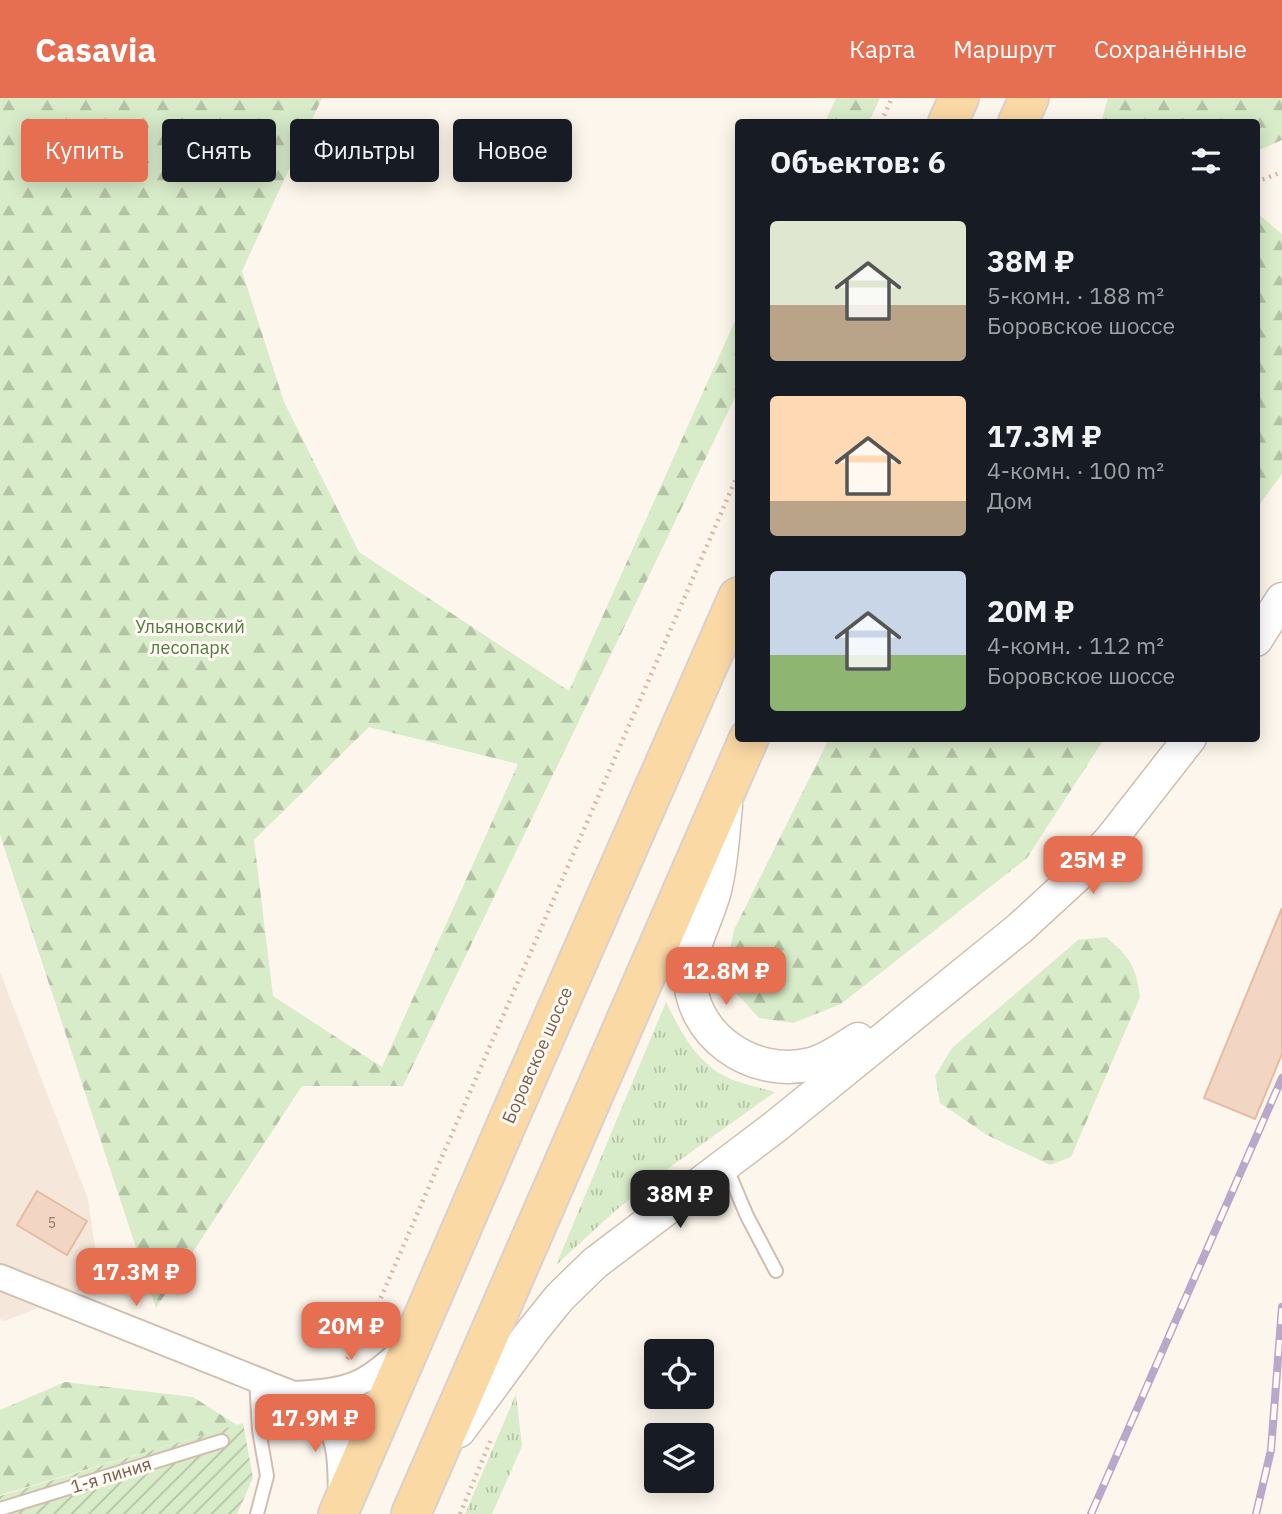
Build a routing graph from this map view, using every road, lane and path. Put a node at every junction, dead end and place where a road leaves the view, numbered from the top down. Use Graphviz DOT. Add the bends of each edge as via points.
graph roads {
  1 [pos="892,98"];
  2 [pos="959,98"];
  3 [pos="1029,98"];
  4 [pos="882,119"];
  5 [pos="949,119"];
  6 [pos="1019,119"];
  7 [pos="1282,172"];
  8 [pos="1260,180"];
  9 [pos="735,481"];
  10 [pos="1282,599"];
  11 [pos="735,604"];
  12 [pos="1260,634"];
  13 [pos="747,742"];
  14 [pos="1187,742"];
  15 [pos="729,785"];
  16 [pos="936,995"];
  17 [pos="725,1164"];
  18 [pos="776,1271"];
  19 [pos="0,1277"];
  20 [pos="413,1340"];
  21 [pos="343,1366"];
  22 [pos="256,1379"];
  23 [pos="293,1394"];
  24 [pos="494,1434"];
  25 [pos="222,1441"];
  26 [pos="429,1472"];
  27 [pos="0,1509"];
  28 [pos="339,1512"];
  29 [pos="257,1514"];
  30 [pos="411,1514"];
  31 [pos="460,1514"];
  1 -- 4 [label="path"];
  2 -- 5 [label="main road"];
  3 -- 6 [label="main road"];
  7 -- 8 [label="path"];
  9 -- 21 [label="path" via="366,1332"];
  10 -- 12 [label="street"];
  11 -- 20 [label="main road, Боровское шоссе"];
  13 -- 15 [label="main road"];
  14 -- 16 [label="street" via="1082,871"];
  15 -- 16 [label="street" via="715,892 690,969 693,999 710,1031 730,1049 758,1063 811,1064"];
  15 -- 26 [label="main road"];
  16 -- 17 [label="street"];
  17 -- 18 [label="lane"];
  17 -- 26 [label="street" via="595,1263 560,1297"];
  19 -- 22 [label="street"];
  20 -- 23 [label="street" via="369,1379 332,1392"];
  20 -- 28 [label="main road, Боровское шоссе"];
  22 -- 23 [label="street"];
  22 -- 29 [label="lane" via="267,1476"];
  23 -- 28 [label="street" via="320,1411 332,1426 340,1463"];
  24 -- 31 [label="path"];
  25 -- 27 [label="lane, 1-я линия"];
  26 -- 30 [label="main road"];
}
